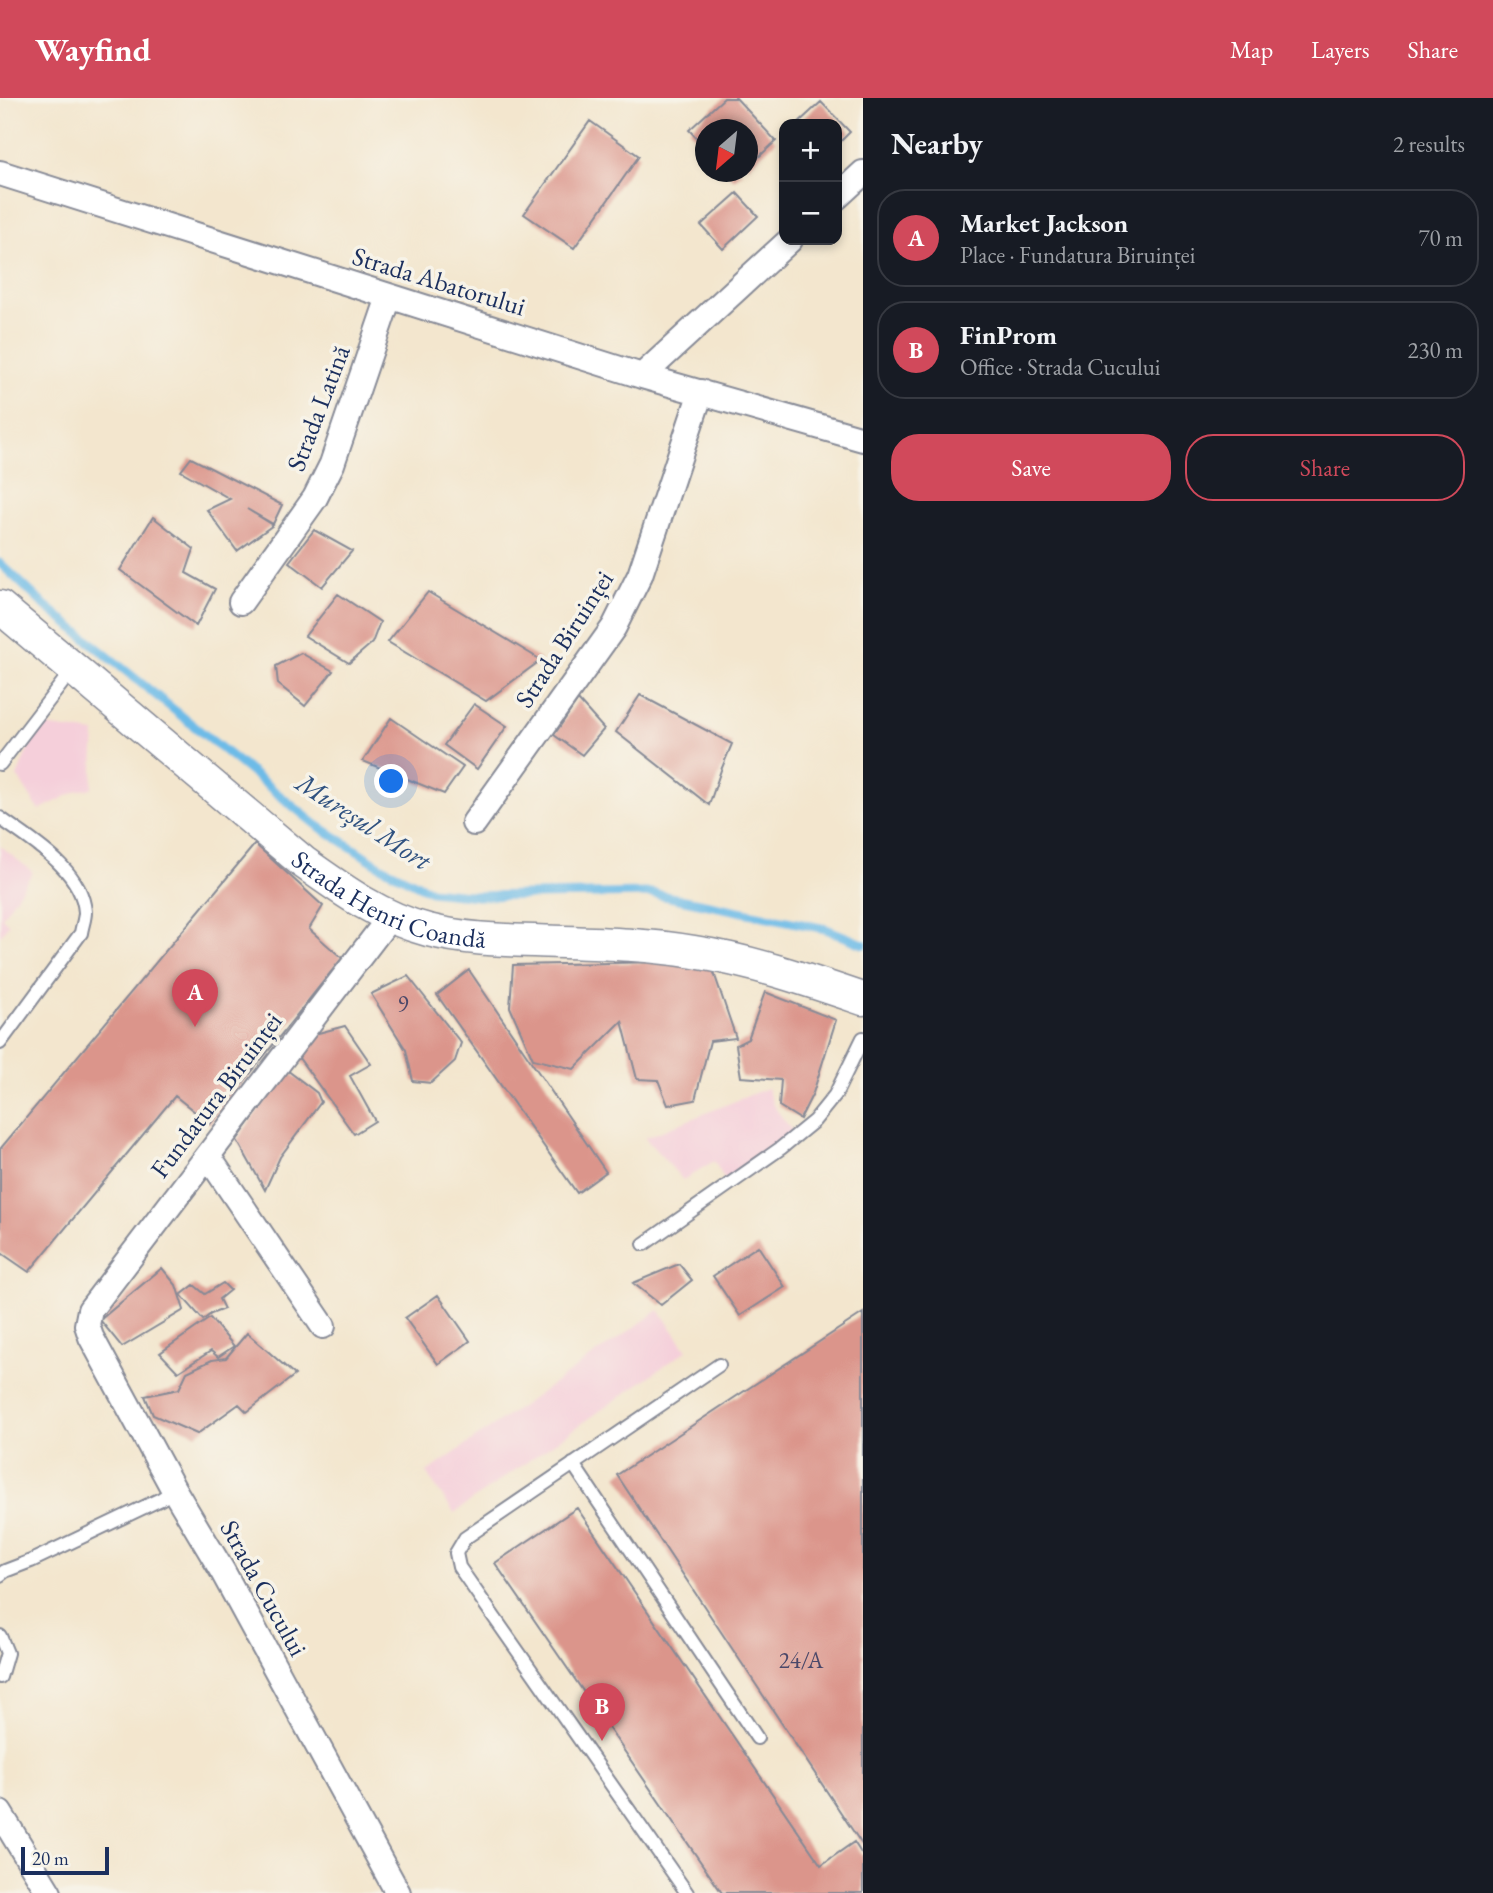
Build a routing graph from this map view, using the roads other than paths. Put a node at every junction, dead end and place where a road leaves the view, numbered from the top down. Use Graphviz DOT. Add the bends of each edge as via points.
graph roads {
  1 [pos="0,173"];
  2 [pos="863,173"];
  3 [pos="842,192"];
  4 [pos="785,245"];
  5 [pos="389,297"];
  6 [pos="642,376"];
  7 [pos="701,392"];
  8 [pos="863,439"];
  9 [pos="241,602"];
  10 [pos="0,607"];
  11 [pos="73,669"];
  12 [pos="0,764"];
  13 [pos="0,818"];
  14 [pos="474,823"];
  15 [pos="390,917"];
  16 [pos="863,999"];
  17 [pos="863,1038"];
  18 [pos="0,1043"];
  19 [pos="208,1156"];
  20 [pos="644,1244"];
  21 [pos="90,1310"];
  22 [pos="323,1326"];
  23 [pos="719,1365"];
  24 [pos="573,1464"];
  25 [pos="174,1490"];
  26 [pos="0,1575"];
  27 [pos="0,1636"];
  28 [pos="0,1677"];
  29 [pos="757,1738"];
  30 [pos="0,1813"];
  31 [pos="49,1893"];
  32 [pos="398,1893"];
  33 [pos="687,1893"];
  1 -- 5 [label="street, Strada Abatorului"];
  2 -- 3 [label="street"];
  4 -- 6 [label="street"];
  5 -- 6 [label="street, Strada Abatorului"];
  5 -- 9 [label="street, Strada Latină" via="332,464 314,498"];
  6 -- 7 [label="street, Strada Abatorului"];
  7 -- 8 [label="street, Strada Abatorului"];
  7 -- 14 [label="street, Strada Biruinței" via="640,575 614,627"];
  10 -- 11 [label="street, Strada Henri Coandă"];
  11 -- 12 [label="lane"];
  11 -- 15 [label="street, Strada Henri Coandă" via="303,862"];
  13 -- 18 [label="lane" via="70,875 85,914 81,933"];
  15 -- 16 [label="street, Strada Henri Coandă" via="455,936 694,952 774,969"];
  15 -- 19 [label="street, Fundatura Biruinței"];
  17 -- 20 [label="lane" via="835,1095 814,1121"];
  19 -- 21 [label="street, Fundatura Biruinței"];
  19 -- 22 [label="street"];
  21 -- 25 [label="street, Strada Cucului" via="90,1337"];
  23 -- 24 [label="lane"];
  24 -- 29 [label="lane"];
  24 -- 33 [label="lane" via="465,1538 456,1553 459,1567"];
  25 -- 26 [label="lane"];
  25 -- 32 [label="street, Strada Cucului"];
  27 -- 28 [label="lane" via="7,1653"];
  30 -- 31 [label="street"];
}
